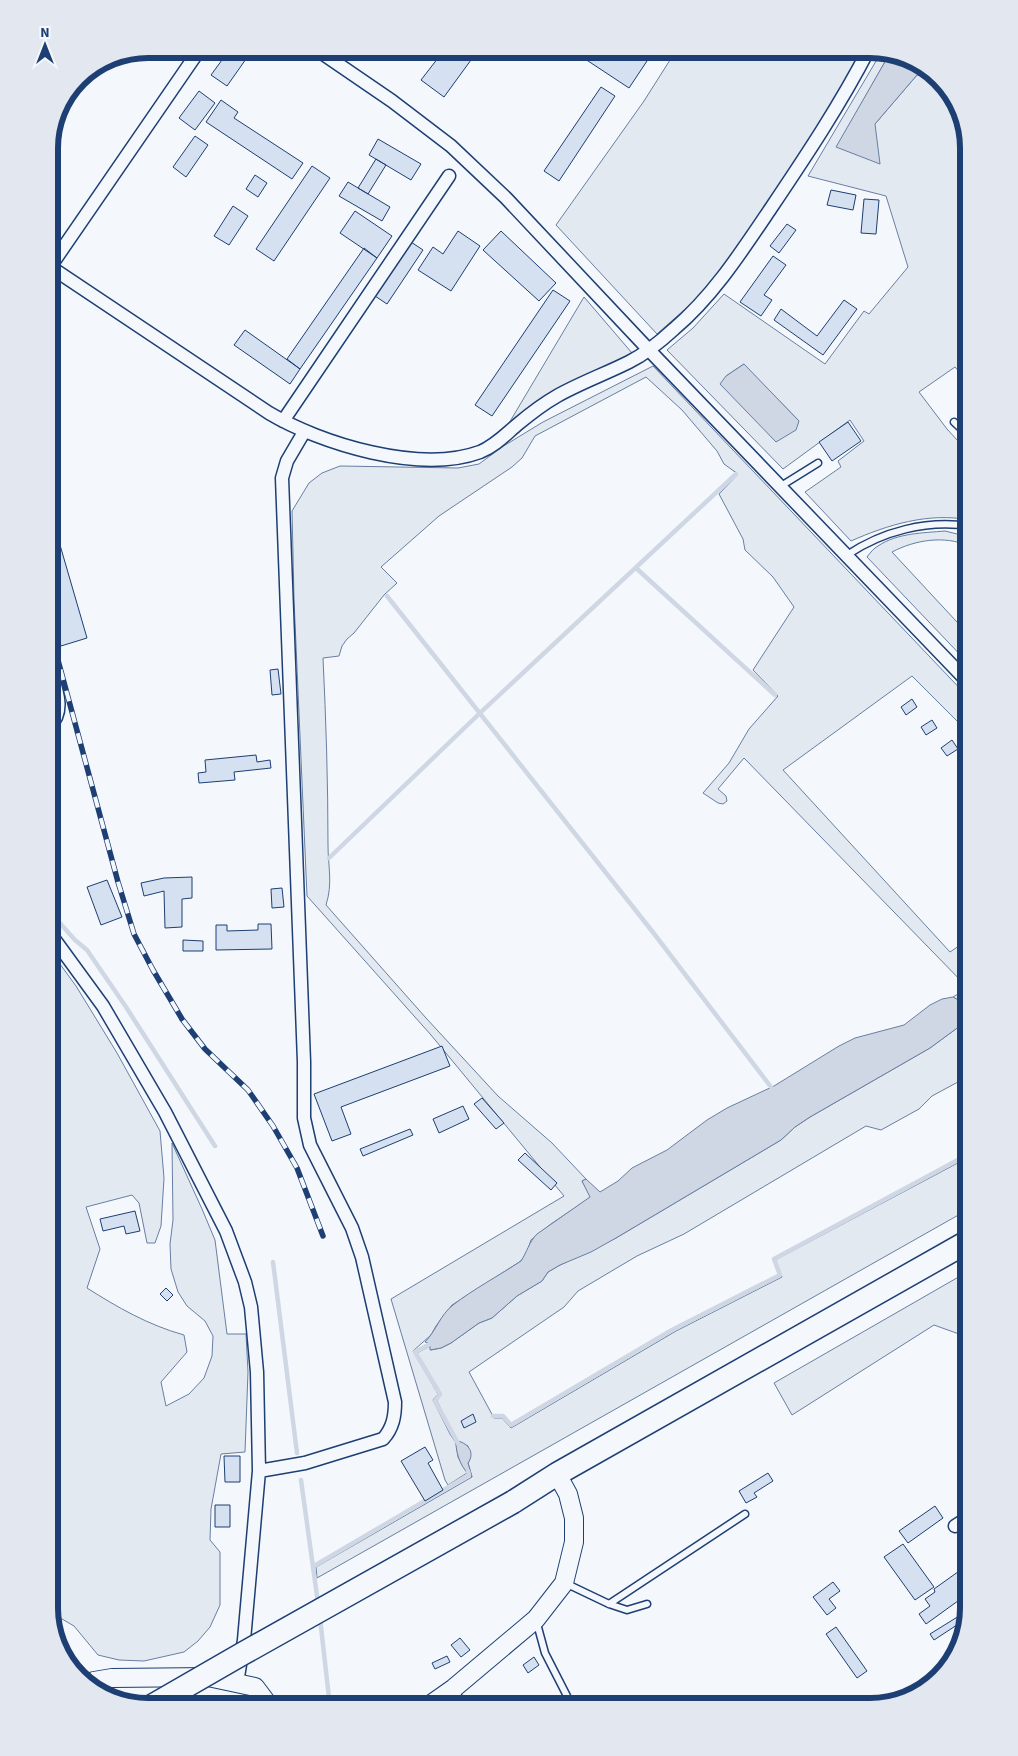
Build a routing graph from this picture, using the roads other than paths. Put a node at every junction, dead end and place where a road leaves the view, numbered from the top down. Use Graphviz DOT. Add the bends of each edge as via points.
graph roads {
  1 [pos="194,58"];
  2 [pos="329,58"];
  3 [pos="864,58"];
  4 [pos="449,176"];
  5 [pos="58,255"];
  6 [pos="58,272"];
  7 [pos="648,349"];
  8 [pos="283,421"];
  9 [pos="954,422"];
  10 [pos="960,428"];
  11 [pos="304,432"];
  12 [pos="818,463"];
  13 [pos="781,486"];
  14 [pos="960,526"];
  15 [pos="848,555"];
  16 [pos="960,673"];
  17 [pos="58,700"];
  18 [pos="58,716"];
  19 [pos="58,944"];
  20 [pos="960,1245"];
  21 [pos="259,1471"];
  22 [pos="557,1474"];
  23 [pos="745,1514"];
  24 [pos="960,1523"];
  25 [pos="955,1526"];
  26 [pos="564,1583"];
  27 [pos="609,1604"];
  28 [pos="646,1604"];
  29 [pos="536,1619"];
  30 [pos="97,1682"];
  31 [pos="238,1683"];
  32 [pos="454,1688"];
  33 [pos="567,1696"];
  34 [pos="166,1698"];
  35 [pos="264,1698"];
  36 [pos="439,1698"];
  37 [pos="459,1698"];
  1 -- 5 [label="street"];
  2 -- 7 [label="street" via="412,116 466,159"];
  3 -- 7 [label="street" via="847,92 720,280 674,330"];
  4 -- 8 [label="street"];
  6 -- 8 [label="street"];
  7 -- 11 [label="street" via="631,361 558,396 480,452 459,457 419,459 334,443"];
  7 -- 13 [label="street"];
  8 -- 11 [label="street"];
  9 -- 10 [label="lane"];
  11 -- 21 [label="street" via="286,461 282,478 304,1118 310,1145 352,1228 362,1257 395,1414 389,1433 383,1439 306,1463"];
  12 -- 13 [label="lane"];
  13 -- 15 [label="street"];
  14 -- 15 [label="lane" via="927,526 893,532"];
  15 -- 16 [label="street"];
  17 -- 18 [label="street"];
  19 -- 21 [label="street" via="104,1006 165,1112 216,1209 236,1255 251,1307 257,1372"];
  20 -- 22 [label="highway"];
  21 -- 31 [label="street"];
  22 -- 26 [label="street" via="568,1494 574,1518 574,1542"];
  22 -- 34 [label="highway, bridge"];
  23 -- 27 [label="lane"];
  24 -- 25 [label="street"];
  26 -- 27 [label="lane"];
  26 -- 29 [label="street"];
  27 -- 28 [label="lane" via="627,1610"];
  29 -- 32 [label="street"];
  29 -- 33 [label="lane" via="545,1653"];
  30 -- 31 [label="street" via="112,1678 208,1677"];
  31 -- 35 [label="street" via="255,1686"];
  32 -- 36 [label="street"];
  32 -- 37 [label="lane"];
}
